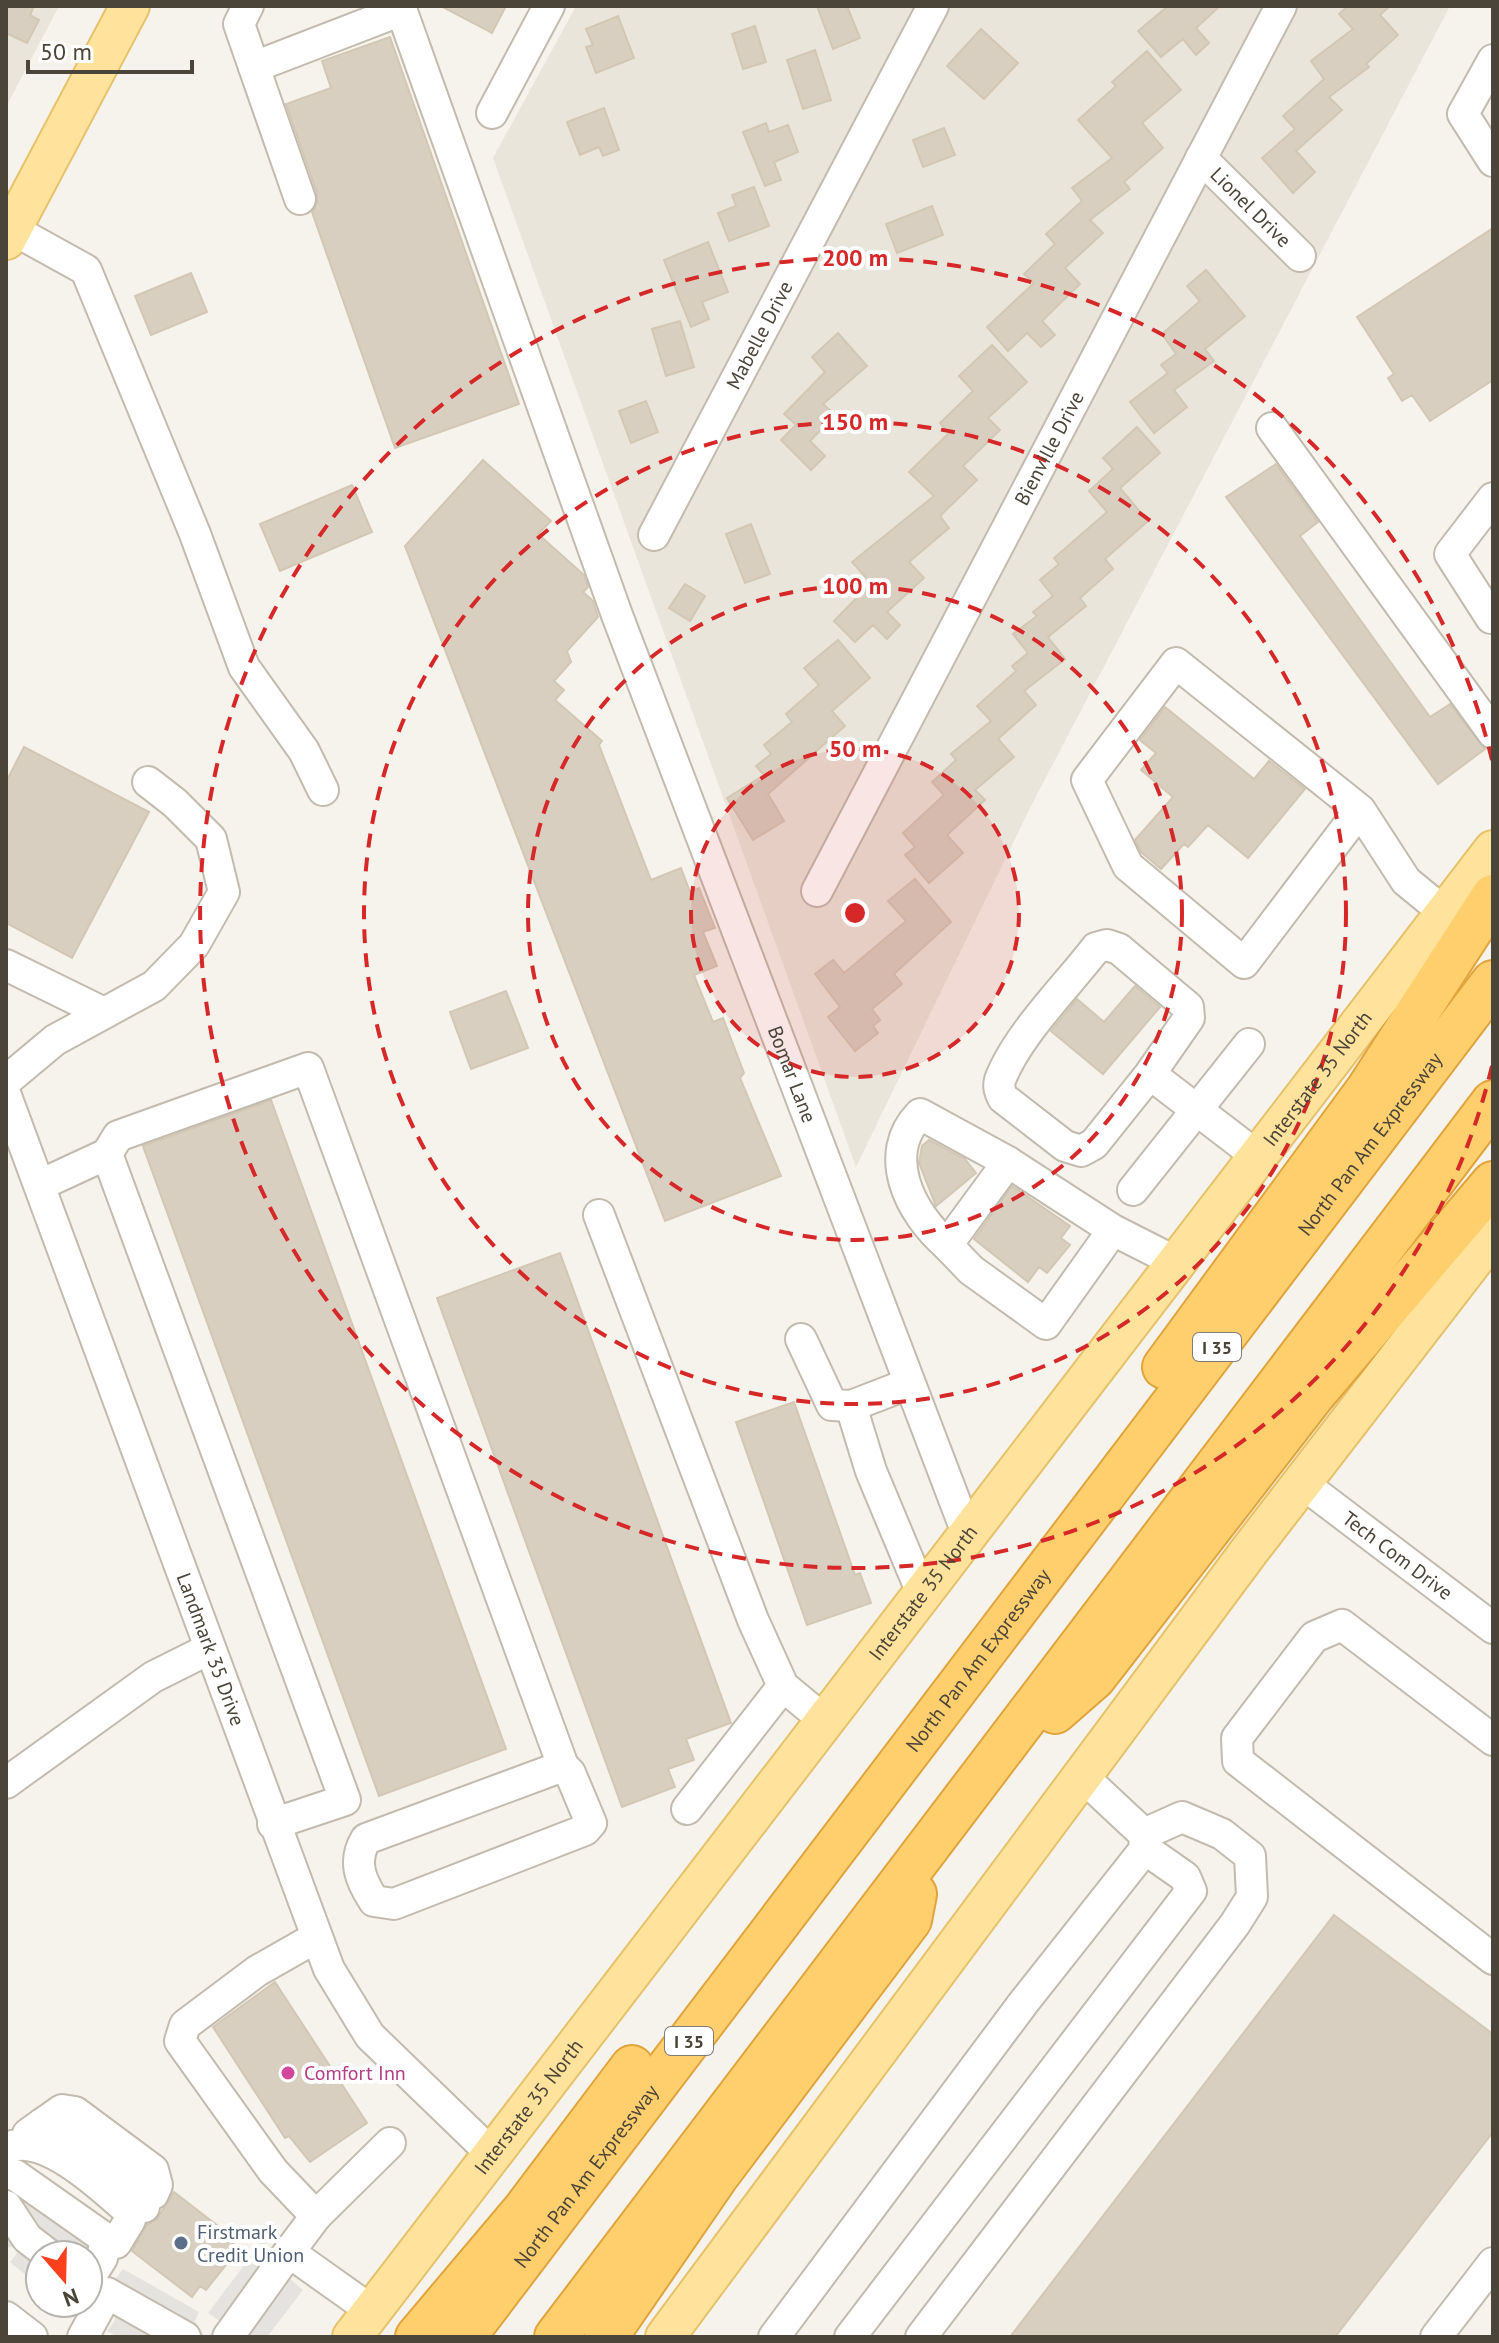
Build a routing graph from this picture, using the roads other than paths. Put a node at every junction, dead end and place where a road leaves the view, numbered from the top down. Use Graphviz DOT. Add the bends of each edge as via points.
graph roads {
  1 [pos="130,6"];
  2 [pos="248,6"];
  3 [pos="549,6"];
  4 [pos="933,6"];
  5 [pos="1281,6"];
  6 [pos="401,8"];
  7 [pos="1493,60"];
  8 [pos="254,67"];
  9 [pos="492,113"];
  10 [pos="1201,158"];
  11 [pos="1493,161"];
  12 [pos="300,199"];
  13 [pos="9,234"];
  14 [pos="1300,256"];
  15 [pos="1272,428"];
  16 [pos="1493,498"];
  17 [pos="654,535"];
  18 [pos="1492,618"];
  19 [pos="1493,733"];
  20 [pos="148,782"];
  21 [pos="323,790"];
  22 [pos="1360,810"];
  23 [pos="1493,850"];
  24 [pos="817,891"];
  25 [pos="1493,896"];
  26 [pos="1445,913"];
  27 [pos="6,965"];
  28 [pos="1493,982"];
  29 [pos="104,1013"];
  30 [pos="1249,1044"];
  31 [pos="1150,1074"];
  32 [pos="6,1081"];
  33 [pos="6,1096"];
  34 [pos="1493,1102"];
  35 [pos="1196,1109"];
  36 [pos="107,1154"];
  37 [pos="1257,1156"];
  38 [pos="1008,1162"];
  39 [pos="1493,1183"];
  40 [pos="40,1185"];
  41 [pos="1133,1190"];
  42 [pos="599,1215"];
  43 [pos="1113,1230"];
  44 [pos="1493,1236"];
  45 [pos="947,1245"];
  46 [pos="1176,1262"];
  47 [pos="801,1339"];
  48 [pos="908,1384"];
  49 [pos="851,1406"];
  50 [pos="1302,1483"];
  51 [pos="967,1533"];
  52 [pos="922,1593"];
  53 [pos="1493,1628"];
  54 [pos="209,1649"];
  55 [pos="783,1686"];
  56 [pos="941,1711"];
  57 [pos="824,1720"];
  58 [pos="1493,1740"];
  59 [pos="914,1744"];
  60 [pos="563,1766"];
  61 [pos="988,1770"];
  62 [pos="1082,1776"];
  63 [pos="6,1783"];
  64 [pos="345,1800"];
  65 [pos="687,1809"];
  66 [pos="273,1824"];
  67 [pos="366,1839"];
  68 [pos="1144,1842"];
  69 [pos="923,1854"];
  70 [pos="315,1938"];
  71 [pos="1493,1959"];
  72 [pos="390,2143"];
  73 [pos="15,2149"];
  74 [pos="492,2154"];
  75 [pos="6,2206"];
  76 [pos="316,2216"];
  77 [pos="28,2239"];
  78 [pos="118,2244"];
  79 [pos="289,2252"];
  80 [pos="1493,2263"];
  81 [pos="362,2324"];
  82 [pos="83,2337"];
  83 [pos="185,2337"];
  84 [pos="228,2337"];
  85 [pos="417,2337"];
  86 [pos="464,2337"];
  87 [pos="556,2337"];
  88 [pos="606,2337"];
  89 [pos="665,2337"];
  90 [pos="774,2337"];
  91 [pos="850,2337"];
  92 [pos="921,2337"];
  93 [pos="1436,2337"];
  1 -- 13 [label="main road"];
  2 -- 8 [label="street" via="239,24"];
  3 -- 9 [label="street"];
  4 -- 17 [label="street, Mabelle Drive"];
  5 -- 10 [label="street, Bienville Drive"];
  6 -- 8 [label="street"];
  6 -- 48 [label="street, Bomar Lane" via="617,615"];
  7 -- 11 [label="street" via="1463,114"];
  8 -- 12 [label="street"];
  10 -- 14 [label="street, Lionel Drive"];
  10 -- 24 [label="street, Bienville Drive"];
  13 -- 21 [label="street" via="86,270 244,667 304,751"];
  15 -- 19 [label="street"];
  16 -- 18 [label="street" via="1450,554"];
  20 -- 29 [label="street" via="211,839 224,892 194,945 154,986"];
  22 -- 22 [label="street" via="1176,663 1087,780 1128,866 1244,963"];
  22 -- 26 [label="street" via="1406,881"];
  23 -- 26 [label="main road, Interstate 35 North"];
  25 -- 56 [label="highway" via="1318,1161 1114,1434"];
  26 -- 37 [label="main road, Interstate 35 North"];
  27 -- 29 [label="street"];
  28 -- 56 [label="highway, North Pan Am Expressway / I 35"];
  29 -- 32 [label="street" via="55,1040"];
  30 -- 35 [label="street"];
  31 -- 31 [label="street" via="1094,1144 1081,1151 1065,1146 999,1090 1023,1042 1096,948 1107,945 1119,949 1188,1007 1189,1018"];
  31 -- 35 [label="street"];
  33 -- 40 [label="street, Landmark 35 Drive"];
  34 -- 61 [label="highway"];
  35 -- 37 [label="street"];
  35 -- 41 [label="street"];
  36 -- 40 [label="street"];
  36 -- 60 [label="street" via="118,1136 308,1068"];
  36 -- 64 [label="street"];
  37 -- 46 [label="main road, Interstate 35 North"];
  38 -- 43 [label="street"];
  38 -- 45 [label="street"];
  38 -- 45 [label="street" via="920,1114 905,1130 900,1160 909,1192 929,1230"];
  39 -- 61 [label="highway" via="1314,1394 1094,1678"];
  40 -- 54 [label="street, Landmark 35 Drive"];
  42 -- 55 [label="street"];
  43 -- 45 [label="street" via="1046,1324 971,1270"];
  43 -- 46 [label="street"];
  44 -- 50 [label="main road"];
  46 -- 51 [label="main road, Interstate 35 North"];
  47 -- 49 [label="street" via="832,1405"];
  48 -- 49 [label="street"];
  48 -- 51 [label="street, Bomar Lane"];
  49 -- 52 [label="street" via="871,1471"];
  50 -- 53 [label="street, Tech Com Drive"];
  50 -- 62 [label="main road"];
  51 -- 52 [label="main road, Interstate 35 North"];
  52 -- 57 [label="main road, Interstate 35 North"];
  54 -- 63 [label="street" via="153,1677"];
  54 -- 66 [label="street, Landmark 35 Drive"];
  55 -- 57 [label="street"];
  55 -- 65 [label="street"];
  56 -- 59 [label="highway, North Pan Am Expressway / I 35"];
  57 -- 74 [label="main road, Interstate 35 North"];
  58 -- 71 [label="street" via="1342,1625 1314,1637 1237,1738 1238,1761"];
  59 -- 85 [label="highway" via="688,1995 525,2209"];
  59 -- 86 [label="highway, North Pan Am Expressway / I 35"];
  60 -- 67 [label="street"];
  60 -- 67 [label="street" via="591,1823 585,1830 394,1904 374,1901 360,1880 359,1851"];
  61 -- 69 [label="highway"];
  62 -- 68 [label="street"];
  62 -- 89 [label="main road"];
  64 -- 66 [label="street"];
  64 -- 67 [label="street"];
  66 -- 70 [label="street, Landmark 35 Drive"];
  68 -- 90 [label="street"];
  68 -- 91 [label="street" via="1185,1877 1191,1891"];
  68 -- 92 [label="street" via="1182,1817 1222,1834 1250,1856 1252,1897"];
  69 -- 87 [label="highway"];
  69 -- 88 [label="highway" via="910,1920 717,2176"];
  70 -- 74 [label="street, Landmark 35 Drive" via="370,2036"];
  70 -- 76 [label="street" via="257,1971 185,2025 180,2041 273,2171"];
  72 -- 76 [label="street"];
  73 -- 78 [label="street" via="26,2182"];
  73 -- 78 [label="street" via="44,2135 136,2203"];
  74 -- 81 [label="main road, Interstate 35 North"];
  75 -- 77 [label="street"];
  76 -- 79 [label="street"];
  78 -- 82 [label="street"];
  78 -- 83 [label="street"];
  79 -- 81 [label="street"];
  79 -- 84 [label="street"];
  80 -- 93 [label="street"];
}
